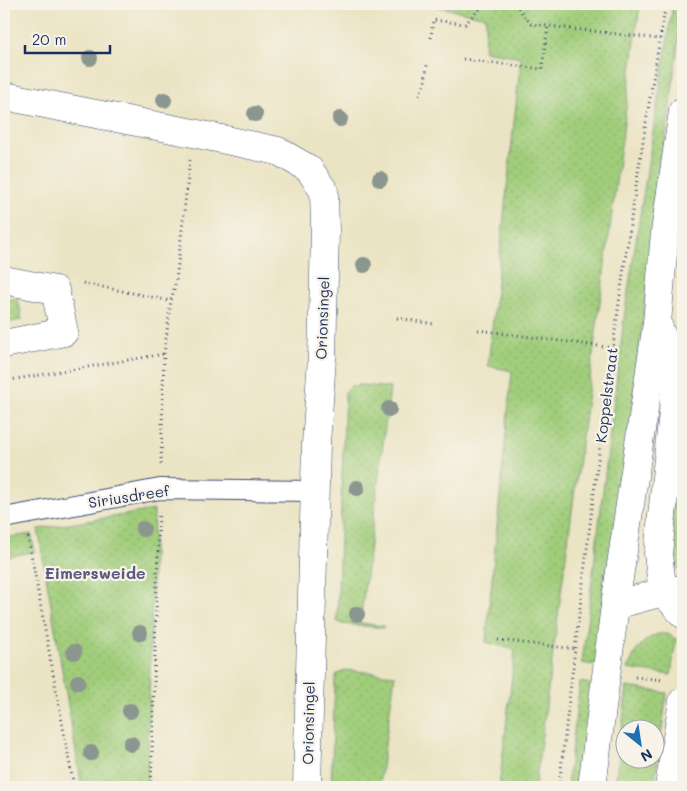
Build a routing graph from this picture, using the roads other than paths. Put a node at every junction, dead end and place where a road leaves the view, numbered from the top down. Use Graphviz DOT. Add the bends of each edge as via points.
graph roads {
  1 [pos="4,96"];
  2 [pos="683,111"];
  3 [pos="4,280"];
  4 [pos="657,323"];
  5 [pos="4,344"];
  6 [pos="316,491"];
  7 [pos="4,518"];
  8 [pos="673,591"];
  9 [pos="615,605"];
  10 [pos="683,614"];
  11 [pos="683,701"];
  12 [pos="307,787"];
  13 [pos="592,787"];
  14 [pos="668,787"];
  1 -- 6 [label="street, Orionsingel" via="278,151 309,168 324,191 325,231"];
  2 -- 4 [label="street" via="665,232"];
  3 -- 5 [label="street" via="55,290 64,332"];
  4 -- 8 [label="street" via="676,370 658,554"];
  4 -- 9 [label="street"];
  6 -- 7 [label="street, Siriusdreef" via="160,489"];
  6 -- 12 [label="street, Orionsingel"];
  8 -- 9 [label="street"];
  8 -- 10 [label="street"];
  9 -- 13 [label="street"];
  11 -- 14 [label="street"];
}
